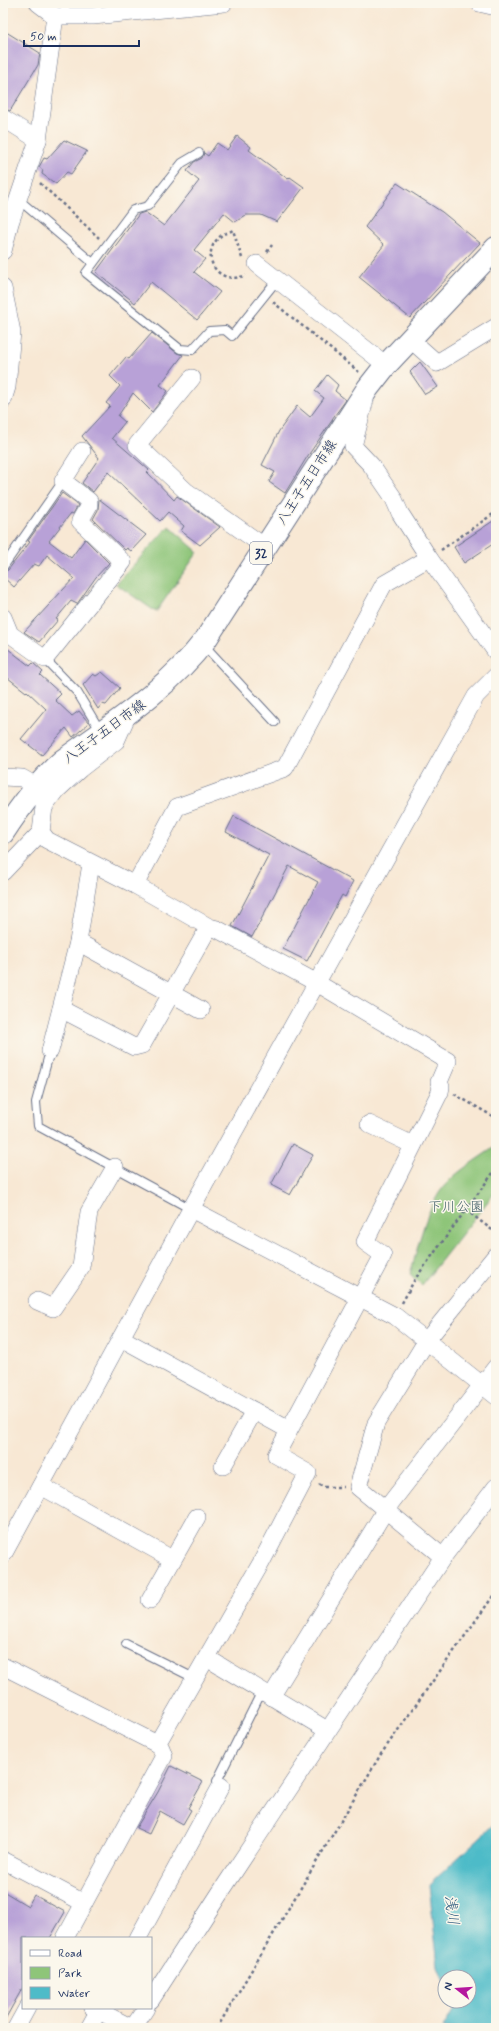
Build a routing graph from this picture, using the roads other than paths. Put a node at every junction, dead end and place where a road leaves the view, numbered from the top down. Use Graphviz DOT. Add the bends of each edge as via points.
graph roads {
  1 [pos="38,3"];
  2 [pos="224,3"];
  3 [pos="479,3"];
  4 [pos="496,8"];
  5 [pos="55,16"];
  6 [pos="3,118"];
  7 [pos="38,140"];
  8 [pos="199,154"];
  9 [pos="19,200"];
  10 [pos="6,220"];
  11 [pos="496,248"];
  12 [pos="3,251"];
  13 [pos="93,263"];
  14 [pos="248,267"];
  15 [pos="277,280"];
  16 [pos="3,288"];
  17 [pos="6,315"];
  18 [pos="496,326"];
  19 [pos="410,339"];
  20 [pos="386,366"];
  21 [pos="192,378"];
  22 [pos="370,385"];
  23 [pos="3,400"];
  24 [pos="82,451"];
  25 [pos="63,481"];
  26 [pos="265,546"];
  27 [pos="429,558"];
  28 [pos="3,567"];
  29 [pos="3,617"];
  30 [pos="202,644"];
  31 [pos="496,652"];
  32 [pos="45,659"];
  33 [pos="496,676"];
  34 [pos="128,714"];
  35 [pos="275,722"];
  36 [pos="101,733"];
  37 [pos="3,777"];
  38 [pos="36,786"];
  39 [pos="41,832"];
  40 [pos="3,834"];
  41 [pos="92,864"];
  42 [pos="3,872"];
  43 [pos="135,885"];
  44 [pos="209,927"];
  45 [pos="78,942"];
  46 [pos="318,983"];
  47 [pos="172,992"];
  48 [pos="61,1009"];
  49 [pos="201,1010"];
  50 [pos="50,1051"];
  51 [pos="369,1124"];
  52 [pos="413,1145"];
  53 [pos="115,1167"];
  54 [pos="191,1209"];
  55 [pos="496,1254"];
  56 [pos="361,1298"];
  57 [pos="37,1301"];
  58 [pos="121,1338"];
  59 [pos="427,1340"];
  60 [pos="496,1367"];
  61 [pos="482,1385"];
  62 [pos="496,1396"];
  63 [pos="254,1411"];
  64 [pos="289,1430"];
  65 [pos="223,1466"];
  66 [pos="41,1486"];
  67 [pos="496,1487"];
  68 [pos="386,1509"];
  69 [pos="197,1517"];
  70 [pos="3,1555"];
  71 [pos="443,1557"];
  72 [pos="172,1559"];
  73 [pos="150,1600"];
  74 [pos="126,1644"];
  75 [pos="207,1658"];
  76 [pos="3,1666"];
  77 [pos="194,1678"];
  78 [pos="266,1694"];
  79 [pos="327,1730"];
  80 [pos="157,1744"];
  81 [pos="221,1786"];
  82 [pos="3,1860"];
  83 [pos="84,1903"];
  84 [pos="66,1937"];
  85 [pos="139,1937"];
  86 [pos="152,1998"];
  87 [pos="26,2009"];
  88 [pos="97,2009"];
  89 [pos="145,2009"];
  90 [pos="16,2028"];
  91 [pos="89,2028"];
  92 [pos="133,2028"];
  1 -- 5 [label="street"];
  2 -- 5 [label="street" via="93,16"];
  3 -- 4 [label="street"];
  5 -- 7 [label="street"];
  6 -- 7 [label="street"];
  7 -- 9 [label="street"];
  8 -- 13 [label="lane" via="182,163 148,206 133,210"];
  9 -- 10 [label="street"];
  9 -- 13 [label="lane"];
  10 -- 12 [label="street"];
  11 -- 19 [label="main road, 八王子五日市線 / 32"];
  13 -- 15 [label="lane" via="86,274 180,349 192,350 209,331 225,330 232,336"];
  14 -- 15 [label="street"];
  15 -- 20 [label="street"];
  16 -- 17 [label="street"];
  17 -- 23 [label="street" via="12,332 7,387"];
  18 -- 19 [label="street" via="437,363"];
  19 -- 20 [label="main road, 八王子五日市線 / 32"];
  20 -- 22 [label="main road, 八王子五日市線 / 32"];
  21 -- 26 [label="street" via="136,445 186,491"];
  22 -- 26 [label="main road, 八王子五日市線 / 32"];
  22 -- 27 [label="street" via="353,446 371,465 393,496 400,513"];
  24 -- 25 [label="street"];
  25 -- 28 [label="lane"];
  25 -- 32 [label="street" via="89,501 89,506 80,521 123,562"];
  26 -- 30 [label="main road, 八王子五日市線 / 32"];
  27 -- 31 [label="street"];
  27 -- 43 [label="street" via="384,584 285,768 177,807"];
  29 -- 32 [label="street" via="10,634"];
  30 -- 34 [label="main road, 八王子五日市線 / 32" via="175,675"];
  30 -- 35 [label="lane"];
  32 -- 36 [label="lane" via="77,692"];
  33 -- 46 [label="street" via="476,696"];
  34 -- 36 [label="main road, 八王子五日市線 / 32"];
  34 -- 39 [label="street" via="116,741 74,774 44,807"];
  36 -- 38 [label="main road, 八王子五日市線 / 32" via="62,761"];
  37 -- 38 [label="street" via="22,778"];
  38 -- 40 [label="main road, 八王子五日市線 / 32"];
  39 -- 41 [label="street" via="47,840"];
  39 -- 42 [label="street"];
  41 -- 43 [label="street"];
  41 -- 45 [label="street"];
  43 -- 44 [label="street"];
  44 -- 46 [label="street"];
  44 -- 47 [label="street"];
  45 -- 47 [label="street"];
  45 -- 48 [label="street"];
  46 -- 52 [label="street" via="448,1061 439,1082 441,1087"];
  46 -- 54 [label="street"];
  47 -- 48 [label="street" via="142,1045 134,1048"];
  47 -- 49 [label="street"];
  48 -- 50 [label="street"];
  50 -- 53 [label="lane" via="36,1102 38,1126"];
  51 -- 52 [label="street"];
  52 -- 56 [label="street" via="365,1242 384,1255"];
  53 -- 54 [label="lane"];
  53 -- 57 [label="street" via="90,1212 80,1267 53,1308"];
  54 -- 56 [label="street"];
  54 -- 58 [label="street"];
  55 -- 59 [label="street"];
  56 -- 59 [label="street" via="395,1316"];
  56 -- 64 [label="street"];
  58 -- 63 [label="street"];
  58 -- 66 [label="street"];
  59 -- 61 [label="street"];
  59 -- 68 [label="street" via="376,1423 358,1487"];
  60 -- 61 [label="street"];
  61 -- 62 [label="street"];
  61 -- 68 [label="street"];
  63 -- 64 [label="street"];
  63 -- 65 [label="street"];
  64 -- 75 [label="street" via="276,1455 308,1473"];
  66 -- 70 [label="street"];
  66 -- 72 [label="street"];
  67 -- 71 [label="street"];
  68 -- 71 [label="street"];
  68 -- 78 [label="street"];
  69 -- 72 [label="street"];
  71 -- 79 [label="street"];
  72 -- 73 [label="street"];
  74 -- 77 [label="lane"];
  75 -- 77 [label="street"];
  75 -- 78 [label="street"];
  76 -- 80 [label="street"];
  77 -- 80 [label="street"];
  78 -- 79 [label="street"];
  78 -- 81 [label="lane" via="217,1781"];
  79 -- 86 [label="street"];
  80 -- 83 [label="street" via="164,1756"];
  81 -- 85 [label="street"];
  82 -- 83 [label="street"];
  83 -- 84 [label="street"];
  87 -- 90 [label="street"];
  88 -- 91 [label="street"];
  88 -- 92 [label="street"];
  89 -- 92 [label="street"];
}
